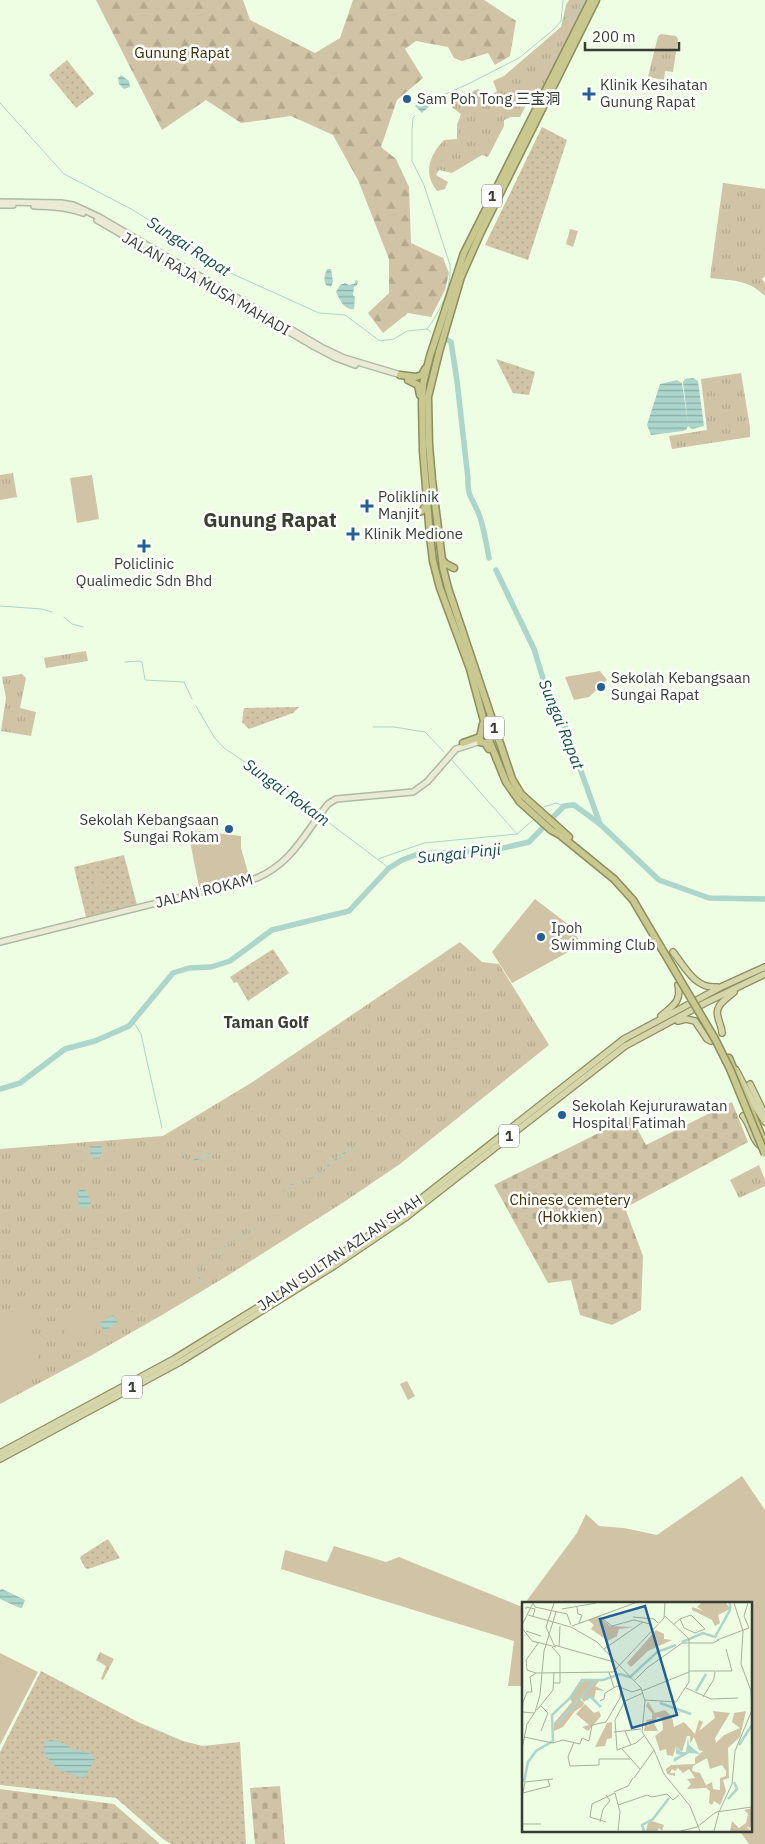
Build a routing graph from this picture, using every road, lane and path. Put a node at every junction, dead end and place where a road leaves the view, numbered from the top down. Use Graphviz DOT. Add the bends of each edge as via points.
graph roads {
  1 [pos="591,0"];
  2 [pos="596,0"];
  3 [pos="0,204"];
  4 [pos="136,243"];
  5 [pos="146,245"];
  6 [pos="151,252"];
  7 [pos="439,352"];
  8 [pos="430,356"];
  9 [pos="400,375"];
  10 [pos="408,380"];
  11 [pos="424,383"];
  12 [pos="428,397"];
  13 [pos="422,403"];
  14 [pos="428,504"];
  15 [pos="408,514"];
  16 [pos="428,516"];
  17 [pos="441,559"];
  18 [pos="444,573"];
  19 [pos="450,616"];
  20 [pos="484,694"];
  21 [pos="484,721"];
  22 [pos="490,739"];
  23 [pos="480,742"];
  24 [pos="463,743"];
  25 [pos="504,758"];
  26 [pos="506,782"];
  27 [pos="407,792"];
  28 [pos="541,817"];
  29 [pos="554,828"];
  30 [pos="634,900"];
  31 [pos="0,942"];
  32 [pos="673,952"];
  33 [pos="765,967"];
  34 [pos="765,974"];
  35 [pos="678,985"];
  36 [pos="721,987"];
  37 [pos="737,988"];
  38 [pos="656,1022"];
  39 [pos="662,1026"];
  40 [pos="722,1033"];
  41 [pos="711,1040"];
  42 [pos="729,1058"];
  43 [pos="750,1084"];
  44 [pos="765,1115"];
  45 [pos="743,1116"];
  46 [pos="765,1122"];
  47 [pos="765,1145"];
  48 [pos="765,1154"];
  49 [pos="0,1453"];
  50 [pos="0,1459"];
  1 -- 8 [label="highway, 1" via="464,253"];
  2 -- 7 [label="highway, 1" via="480,234 461,277"];
  3 -- 4 [label="main road, JALAN RAJA MUSA MAHADI" via="73,209"];
  3 -- 5 [label="main road, JALAN RAJA MUSA MAHADI" via="49,202 73,205"];
  4 -- 5 [label="main road"];
  4 -- 6 [label="main road, JALAN RAJA MUSA MAHADI"];
  5 -- 6 [label="main road"];
  5 -- 9 [label="main road, JALAN RAJA MUSA MAHADI" via="332,352"];
  6 -- 10 [label="main road, JALAN RAJA MUSA MAHADI" via="336,358"];
  7 -- 11 [label="highway"];
  7 -- 12 [label="highway, 1"];
  8 -- 9 [label="highway" via="419,376"];
  8 -- 11 [label="highway, 1"];
  9 -- 11 [label="main road, JALAN RAJA MUSA MAHADI"];
  10 -- 11 [label="main road, JALAN RAJA MUSA MAHADI"];
  10 -- 13 [label="highway" via="418,385"];
  11 -- 12 [label="highway" via="428,387"];
  11 -- 13 [label="highway, 1"];
  12 -- 17 [label="highway, 1" via="430,462"];
  13 -- 14 [label="highway, 1"];
  14 -- 15 [label="highway" via="422,511"];
  14 -- 16 [label="highway, 1"];
  16 -- 18 [label="highway" via="433,519 438,559"];
  16 -- 19 [label="highway, 1" via="433,561"];
  17 -- 18 [label="highway"];
  17 -- 18 [label="highway" via="454,568"];
  18 -- 19 [label="highway" via="439,572 439,577"];
  18 -- 20 [label="highway, 1"];
  19 -- 21 [label="highway, 1" via="470,669"];
  20 -- 22 [label="highway" via="482,699 492,730"];
  20 -- 25 [label="highway, 1"];
  21 -- 22 [label="highway, 1"];
  21 -- 24 [label="highway" via="480,737"];
  22 -- 23 [label="main road, JALAN ROKAM"];
  22 -- 24 [label="main road, JALAN ROKAM"];
  22 -- 25 [label="highway" via="496,742"];
  22 -- 26 [label="highway, 1"];
  23 -- 26 [label="highway" via="488,746"];
  23 -- 27 [label="main road, JALAN ROKAM" via="459,747 422,787"];
  24 -- 27 [label="main road, JALAN ROKAM" via="453,748 421,785"];
  25 -- 28 [label="highway, 1" via="521,794"];
  26 -- 28 [label="highway, 1" via="520,802"];
  27 -- 31 [label="main road, JALAN ROKAM" via="336,799 324,809 284,862 257,878"];
  28 -- 29 [label="highway, 1"];
  29 -- 30 [label="highway"];
  29 -- 30 [label="highway, 1" via="564,832 615,875"];
  30 -- 42 [label="highway, bridge"];
  30 -- 48 [label="highway, bridge" via="715,1039"];
  32 -- 36 [label="main road" via="699,984 709,988"];
  33 -- 36 [label="main road, JALAN SULTAN AZLAN SHAH"];
  34 -- 37 [label="main road, JALAN SULTAN AZLAN SHAH"];
  35 -- 38 [label="main road" via="678,1000"];
  36 -- 38 [label="main road, JALAN SULTAN AZLAN SHAH / 1"];
  37 -- 39 [label="main road, JALAN SULTAN AZLAN SHAH / 1"];
  37 -- 40 [label="main road" via="718,1008"];
  38 -- 49 [label="main road, JALAN SULTAN AZLAN SHAH / 1" via="624,1039 404,1212 353,1246 174,1359"];
  39 -- 41 [label="main road" via="691,1019"];
  39 -- 50 [label="main road, JALAN SULTAN AZLAN SHAH / 1" via="625,1046 405,1218 334,1266 180,1362"];
  42 -- 46 [label="main road"];
  42 -- 47 [label="highway, bridge"];
  43 -- 44 [label="main road"];
  45 -- 47 [label="main road" via="757,1144"];
}
